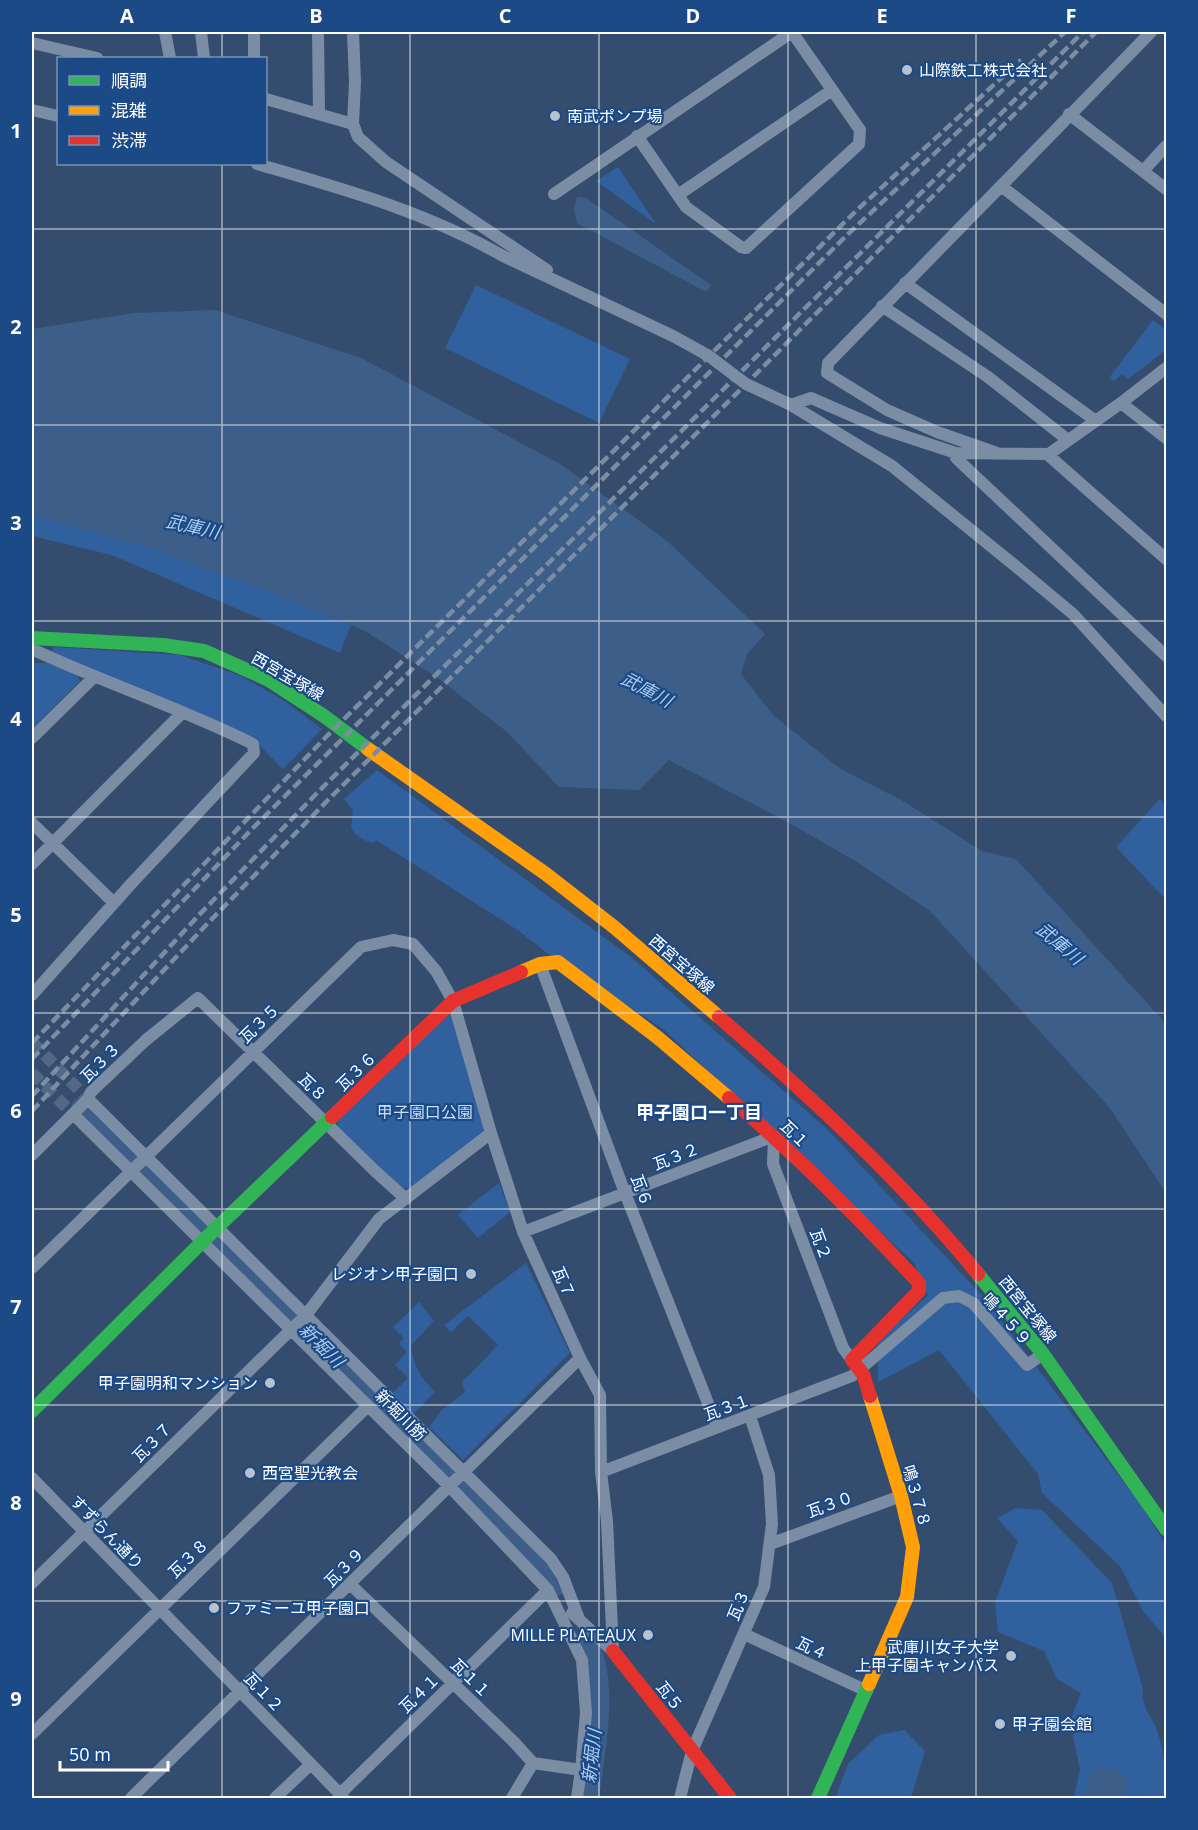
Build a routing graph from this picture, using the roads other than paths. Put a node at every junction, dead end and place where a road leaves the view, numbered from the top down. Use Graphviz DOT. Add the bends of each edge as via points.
graph roads {
  1 [pos="165,32"];
  2 [pos="201,32"];
  3 [pos="254,32"];
  4 [pos="318,32"];
  5 [pos="353,32"];
  6 [pos="792,32"];
  7 [pos="1151,32"];
  8 [pos="32,43"];
  9 [pos="93,57"];
  10 [pos="170,57"];
  11 [pos="204,57"];
  12 [pos="254,57"];
  13 [pos="832,90"];
  14 [pos="267,99"];
  15 [pos="32,110"];
  16 [pos="319,113"];
  17 [pos="1069,114"];
  18 [pos="57,116"];
  19 [pos="353,124"];
  20 [pos="637,136"];
  21 [pos="1167,146"];
  22 [pos="260,165"];
  23 [pos="1143,171"];
  24 [pos="1000,186"];
  25 [pos="1167,189"];
  26 [pos="554,194"];
  27 [pos="678,195"];
  28 [pos="905,283"];
  29 [pos="571,288"];
  30 [pos="882,306"];
  31 [pos="1167,314"];
  32 [pos="1167,368"];
  33 [pos="1121,403"];
  34 [pos="791,405"];
  35 [pos="1096,421"];
  36 [pos="1167,438"];
  37 [pos="1068,440"];
  38 [pos="956,453"];
  39 [pos="997,453"];
  40 [pos="1047,454"];
  41 [pos="1167,559"];
  42 [pos="33,645"];
  43 [pos="1167,656"];
  44 [pos="94,677"];
  45 [pos="183,712"];
  46 [pos="1167,716"];
  47 [pos="32,738"];
  48 [pos="32,823"];
  49 [pos="52,843"];
  50 [pos="32,864"];
  51 [pos="114,903"];
  52 [pos="413,944"];
  53 [pos="540,964"];
  54 [pos="32,995"];
  55 [pos="198,998"];
  56 [pos="453,1001"];
  57 [pos="253,1052"];
  58 [pos="88,1099"];
  59 [pos="73,1114"];
  60 [pos="326,1123"];
  61 [pos="491,1133"];
  62 [pos="774,1136"];
  63 [pos="32,1155"];
  64 [pos="139,1164"];
  65 [pos="625,1193"];
  66 [pos="406,1199"];
  67 [pos="523,1232"];
  68 [pos="210,1234"];
  69 [pos="32,1268"];
  70 [pos="299,1321"];
  71 [pos="1043,1354"];
  72 [pos="580,1358"];
  73 [pos="856,1364"];
  74 [pos="368,1406"];
  75 [pos="32,1411"];
  76 [pos="750,1416"];
  77 [pos="717,1426"];
  78 [pos="601,1472"];
  79 [pos="32,1478"];
  80 [pos="458,1479"];
  81 [pos="901,1496"];
  82 [pos="1167,1529"];
  83 [pos="84,1532"];
  84 [pos="770,1544"];
  85 [pos="32,1583"];
  86 [pos="350,1584"];
  87 [pos="548,1590"];
  88 [pos="160,1609"];
  89 [pos="579,1619"];
  90 [pos="744,1634"];
  91 [pos="613,1651"];
  92 [pos="452,1683"];
  93 [pos="867,1691"];
  94 [pos="241,1692"];
  95 [pos="32,1734"];
  96 [pos="692,1751"];
  97 [pos="533,1763"];
  98 [pos="310,1764"];
  99 [pos="581,1770"];
  100 [pos="342,1796"];
  101 [pos="131,1798"];
  102 [pos="275,1798"];
  103 [pos="512,1798"];
  104 [pos="577,1798"];
  105 [pos="680,1798"];
  106 [pos="730,1798"];
  107 [pos="818,1798"];
  1 -- 10 [label="street"];
  2 -- 11 [label="street"];
  3 -- 12 [label="street"];
  4 -- 16 [label="street"];
  5 -- 19 [label="street"];
  6 -- 13 [label="street"];
  6 -- 20 [label="street"];
  7 -- 17 [label="street"];
  8 -- 9 [label="street"];
  13 -- 27 [label="street"];
  13 -- 27 [label="street" via="860,130 859,144 746,248 686,207"];
  14 -- 16 [label="street"];
  15 -- 18 [label="street"];
  16 -- 19 [label="street"];
  17 -- 23 [label="street"];
  17 -- 24 [label="street"];
  19 -- 29 [label="street" via="358,136 386,162"];
  20 -- 26 [label="street"];
  20 -- 27 [label="street"];
  21 -- 23 [label="street"];
  22 -- 29 [label="street" via="396,205"];
  23 -- 25 [label="street"];
  24 -- 28 [label="street"];
  24 -- 31 [label="street"];
  28 -- 30 [label="street"];
  28 -- 35 [label="street"];
  29 -- 34 [label="street" via="673,336 709,356 746,384"];
  30 -- 37 [label="street" via="988,377"];
  30 -- 39 [label="street" via="828,363 827,373 887,410"];
  32 -- 33 [label="street"];
  33 -- 35 [label="street"];
  33 -- 36 [label="street"];
  34 -- 38 [label="street" via="811,398 880,428"];
  34 -- 46 [label="street" via="892,466 1013,564 1072,614"];
  35 -- 37 [label="street"];
  37 -- 40 [label="street"];
  38 -- 39 [label="street"];
  38 -- 43 [label="street" via="956,459"];
  39 -- 40 [label="street"];
  40 -- 41 [label="street"];
  42 -- 44 [label="street"];
  42 -- 71 [label="street, 西宮宝塚線" via="163,645 204,651 267,679 324,716 546,874 796,1084 910,1198"];
  44 -- 45 [label="street"];
  44 -- 47 [label="street"];
  45 -- 49 [label="street"];
  45 -- 51 [label="street" via="253,744 254,753"];
  48 -- 49 [label="street"];
  49 -- 50 [label="street"];
  49 -- 51 [label="street"];
  51 -- 54 [label="street"];
  52 -- 56 [label="street, 瓦７" via="436,971"];
  52 -- 57 [label="street, 瓦３５" via="393,940 361,947"];
  53 -- 56 [label="street, 瓦３６"];
  53 -- 62 [label="street, 瓦１" via="558,962 657,1037"];
  53 -- 65 [label="street, 瓦６"];
  55 -- 57 [label="street, 瓦８"];
  55 -- 58 [label="street, 瓦３３" via="146,1040"];
  56 -- 60 [label="street, 瓦３６"];
  56 -- 61 [label="street, 瓦７"];
  57 -- 60 [label="street, 瓦８"];
  57 -- 64 [label="street, 瓦３５"];
  58 -- 59 [label="street, 瓦３３"];
  58 -- 64 [label="street"];
  59 -- 63 [label="street, 瓦３３"];
  59 -- 64 [label="street, 新堀川筋"];
  60 -- 66 [label="street, 瓦８"];
  60 -- 68 [label="street, 瓦３６"];
  61 -- 66 [label="street, 瓦３７"];
  61 -- 67 [label="street, 瓦７"];
  62 -- 65 [label="street, 瓦３２"];
  62 -- 73 [label="street, 瓦２" via="773,1164 843,1348"];
  62 -- 73 [label="street, 瓦１" via="919,1283 919,1291"];
  64 -- 68 [label="street, 新堀川筋"];
  64 -- 68 [label="street"];
  64 -- 69 [label="street, 瓦３５"];
  65 -- 67 [label="street, 瓦３２"];
  65 -- 77 [label="street, 瓦６"];
  66 -- 70 [label="street, 瓦３７" via="379,1220"];
  67 -- 72 [label="street, 瓦７"];
  68 -- 70 [label="street, 新堀川筋"];
  68 -- 70 [label="street"];
  68 -- 75 [label="street, 瓦３６"];
  70 -- 74 [label="street, 新堀川筋"];
  70 -- 80 [label="street"];
  70 -- 83 [label="street, 瓦３７"];
  71 -- 73 [label="street, 鳴４５９" via="1027,1365 973,1303 959,1296 943,1298"];
  71 -- 82 [label="street, 西宮宝塚線"];
  72 -- 78 [label="street, 瓦７" via="600,1395"];
  72 -- 80 [label="street, 瓦３９"];
  73 -- 76 [label="street, 瓦３１" via="852,1376"];
  73 -- 81 [label="street, 鳴３７８"];
  74 -- 80 [label="street, 新堀川筋"];
  74 -- 88 [label="street, 瓦３８"];
  76 -- 77 [label="street, 瓦３１"];
  76 -- 84 [label="street, 瓦３" via="769,1475"];
  77 -- 78 [label="street, 瓦３１"];
  78 -- 91 [label="street, 瓦７"];
  79 -- 83 [label="street, すずらん通り"];
  80 -- 86 [label="street, 瓦３９"];
  80 -- 87 [label="street, 新堀川筋"];
  80 -- 89 [label="street" via="551,1559 563,1577"];
  81 -- 84 [label="street, 瓦３０"];
  81 -- 93 [label="street, 鳴３７８" via="914,1547 907,1597"];
  83 -- 85 [label="street, 瓦３７"];
  83 -- 88 [label="street, すずらん通り"];
  84 -- 90 [label="street, 瓦３" via="764,1587"];
  86 -- 92 [label="street, 瓦１１"];
  86 -- 94 [label="street, 瓦３９"];
  87 -- 89 [label="street, 瓦５"];
  87 -- 92 [label="street, 瓦４１"];
  87 -- 99 [label="street, 新堀川筋" via="582,1660 586,1713"];
  88 -- 94 [label="street, 瓦１２"];
  88 -- 95 [label="street, 瓦３８"];
  89 -- 91 [label="street, 瓦５"];
  90 -- 93 [label="street, 瓦４"];
  90 -- 96 [label="street, 瓦３"];
  91 -- 96 [label="street, 瓦５"];
  92 -- 97 [label="street, 瓦１１"];
  92 -- 100 [label="street, 瓦４１"];
  93 -- 107 [label="street, 鳴３７８"];
  94 -- 98 [label="street, 瓦１２"];
  94 -- 101 [label="street, 瓦３９"];
  96 -- 105 [label="street, 瓦３"];
  96 -- 106 [label="street, 瓦５"];
  97 -- 99 [label="street"];
  97 -- 103 [label="street"];
  98 -- 100 [label="street, 瓦１２"];
  98 -- 102 [label="street"];
  99 -- 104 [label="street, 新堀川筋"];
}
